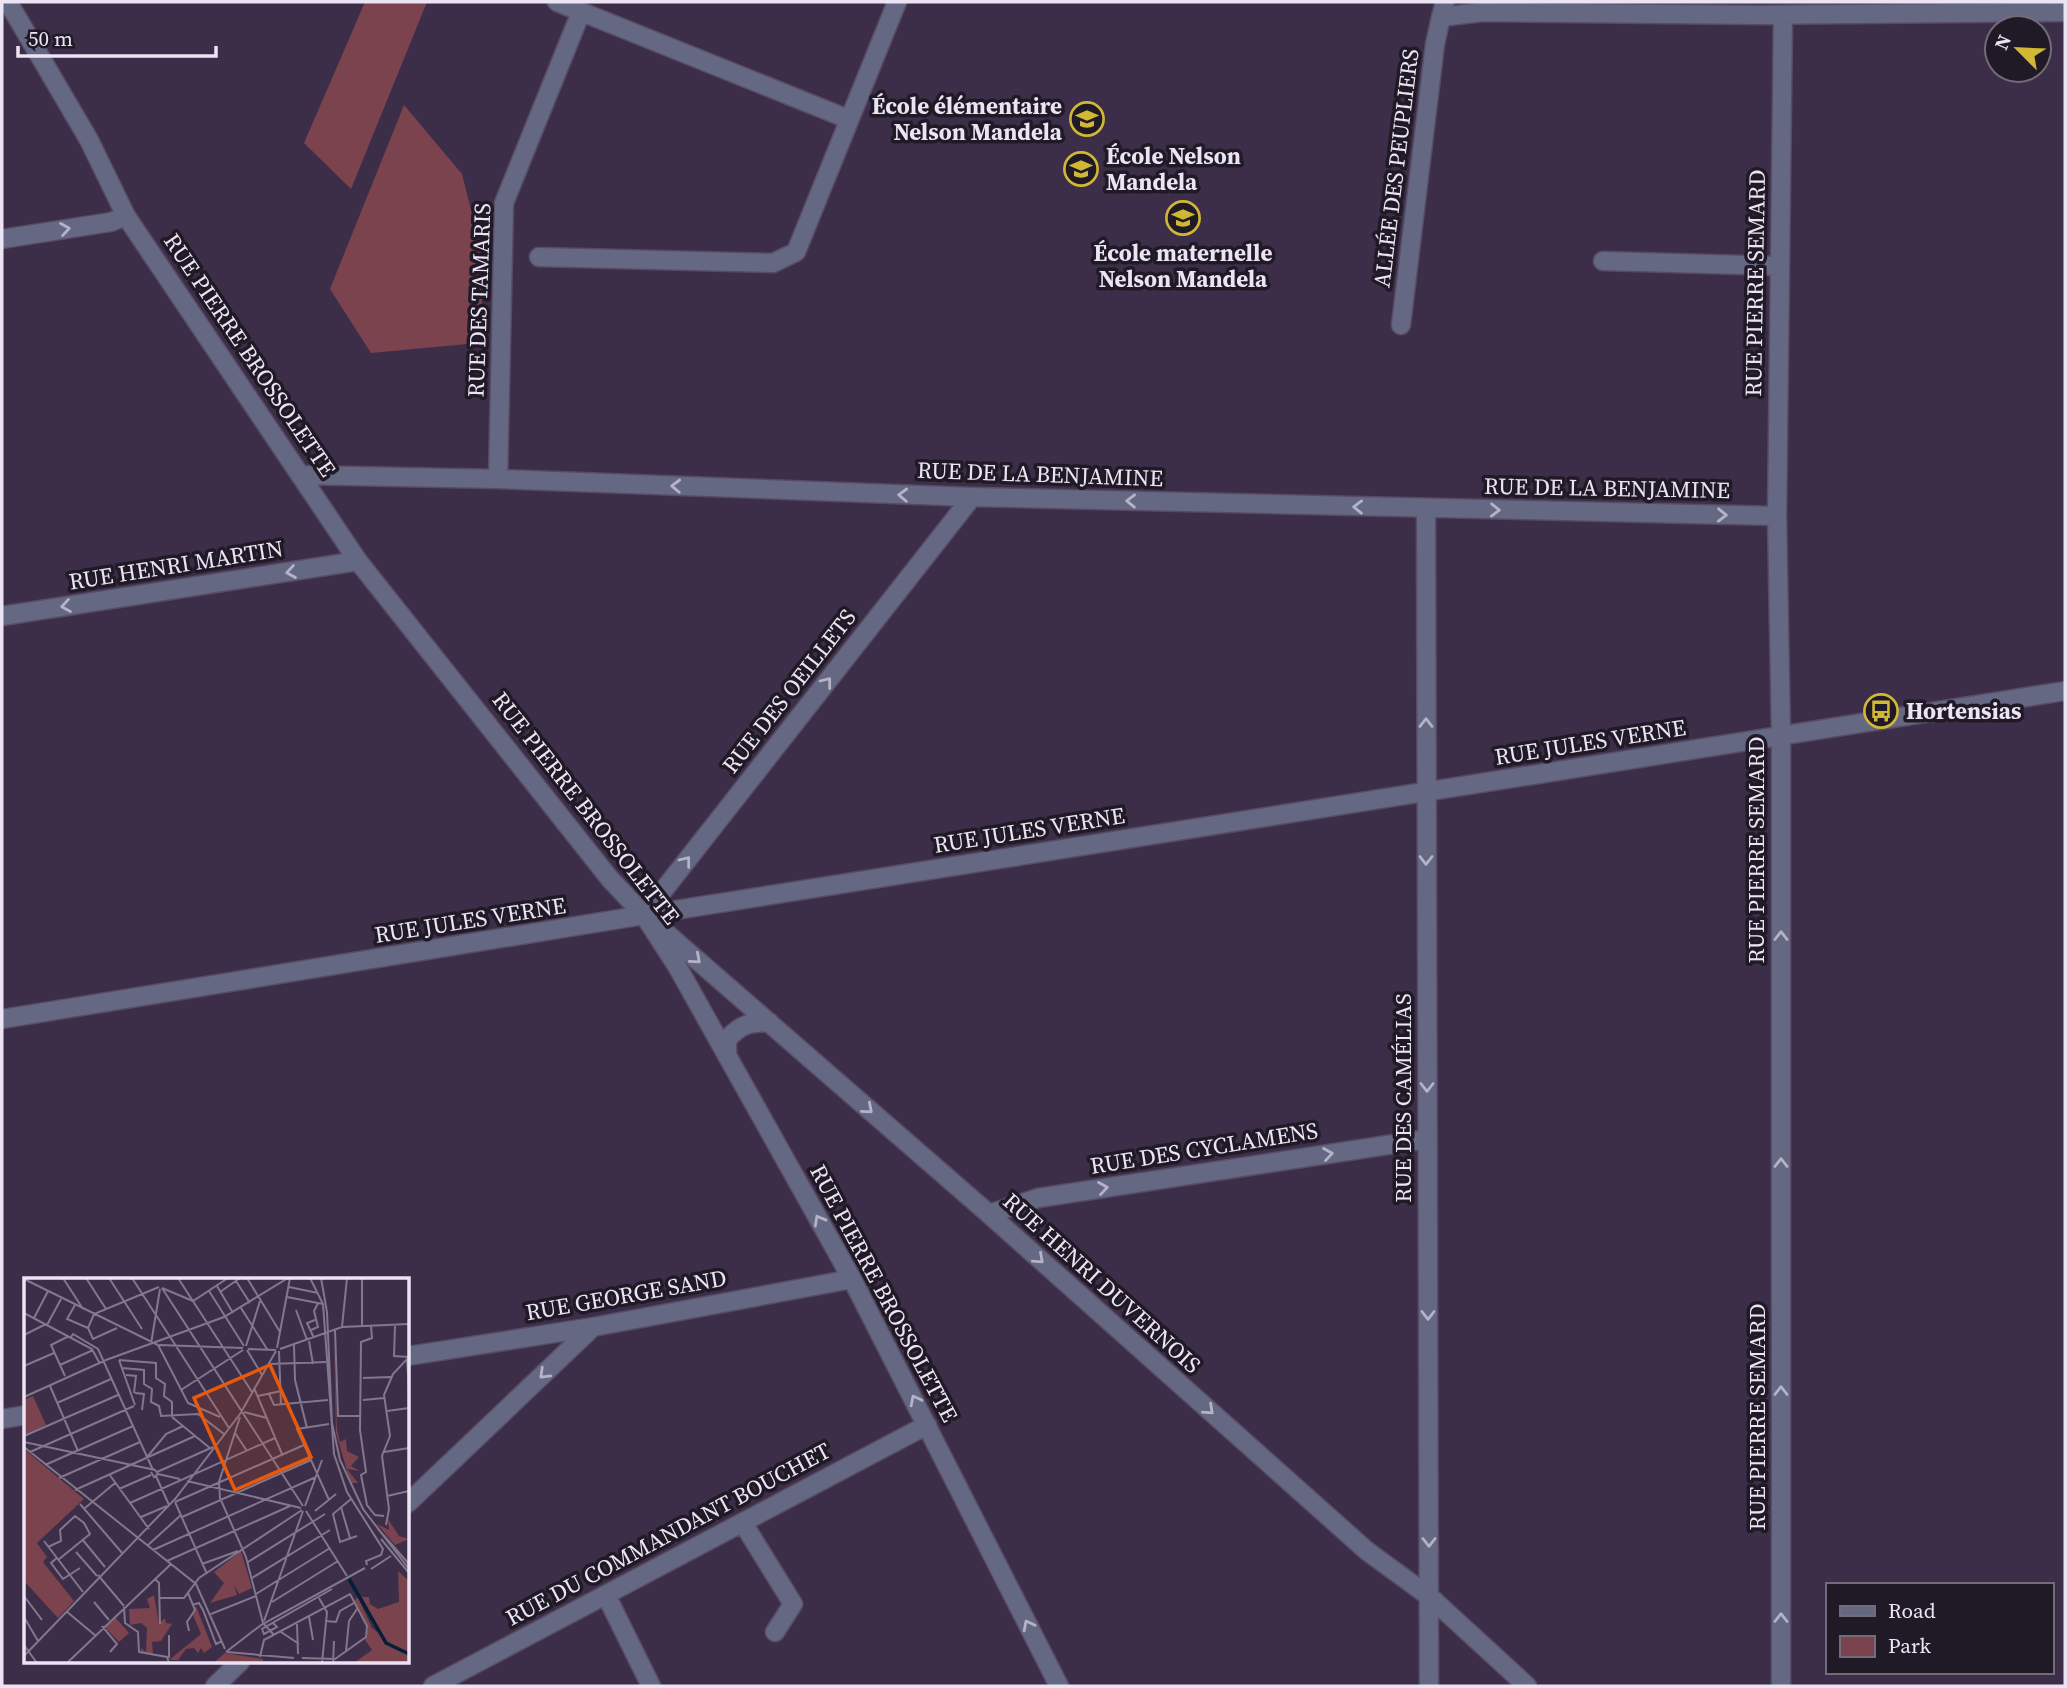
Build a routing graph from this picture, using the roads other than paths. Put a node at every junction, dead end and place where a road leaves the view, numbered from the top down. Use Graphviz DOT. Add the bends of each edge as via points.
graph roads {
  1 [pos="8,2"];
  2 [pos="557,2"];
  3 [pos="897,2"];
  4 [pos="1443,9"];
  5 [pos="582,12"];
  6 [pos="2065,12"];
  7 [pos="1783,15"];
  8 [pos="848,119"];
  9 [pos="126,216"];
  10 [pos="2,239"];
  11 [pos="539,257"];
  12 [pos="1603,261"];
  13 [pos="1779,266"];
  14 [pos="1401,325"];
  15 [pos="302,475"];
  16 [pos="498,479"];
  17 [pos="972,497"];
  18 [pos="1426,509"];
  19 [pos="1777,516"];
  20 [pos="358,561"];
  21 [pos="2,616"];
  22 [pos="2065,691"];
  23 [pos="1781,737"];
  24 [pos="1426,792"];
  25 [pos="644,915"];
  26 [pos="2,1019"];
  27 [pos="769,1022"];
  28 [pos="727,1056"];
  29 [pos="1427,1139"];
  30 [pos="989,1214"];
  31 [pos="852,1279"];
  32 [pos="593,1326"];
  33 [pos="410,1356"];
  34 [pos="24,1415"];
  35 [pos="2,1419"];
  36 [pos="927,1425"];
  37 [pos="410,1501"];
  38 [pos="743,1524"];
  39 [pos="606,1595"];
  40 [pos="1430,1597"];
  41 [pos="775,1632"];
  42 [pos="238,1664"];
  43 [pos="215,1686"];
  44 [pos="433,1686"];
  45 [pos="651,1686"];
  46 [pos="1059,1686"];
  47 [pos="1429,1686"];
  48 [pos="1527,1686"];
  49 [pos="1781,1686"];
  1 -- 9 [label="street, RUE PIERRE BROSSOLETTE" via="89,140"];
  2 -- 5 [label="street"];
  3 -- 8 [label="street"];
  4 -- 7 [label="street"];
  4 -- 14 [label="street, ALLÉE DES PEUPLIERS"];
  5 -- 8 [label="street"];
  5 -- 16 [label="street, RUE DES TAMARIS" via="504,202"];
  6 -- 7 [label="street"];
  7 -- 13 [label="street, RUE PIERRE SEMARD"];
  8 -- 11 [label="street" via="796,252 773,263"];
  10 -- 9 [label="street, one-way"];
  9 -- 15 [label="street, RUE PIERRE BROSSOLETTE"];
  12 -- 13 [label="street"];
  13 -- 19 [label="street, RUE PIERRE SEMARD"];
  15 -- 16 [label="street, RUE DE LA BENJAMINE"];
  15 -- 20 [label="street, RUE PIERRE BROSSOLETTE"];
  17 -- 16 [label="street, RUE DE LA BENJAMINE, one-way"];
  18 -- 17 [label="street, RUE DE LA BENJAMINE, one-way"];
  25 -- 17 [label="street, RUE DES OEILLETS, one-way"];
  18 -- 19 [label="street, RUE DE LA BENJAMINE, one-way"];
  24 -- 18 [label="street, RUE DES CAMÉLIAS, one-way"];
  19 -- 23 [label="street, RUE PIERRE SEMARD"];
  20 -- 21 [label="street, RUE HENRI MARTIN, one-way"];
  20 -- 25 [label="street, RUE PIERRE BROSSOLETTE" via="610,879"];
  22 -- 23 [label="street, RUE JULES VERNE"];
  23 -- 24 [label="street, RUE JULES VERNE"];
  49 -- 23 [label="street, RUE PIERRE SEMARD, one-way"];
  24 -- 25 [label="street, RUE JULES VERNE"];
  24 -- 29 [label="street, RUE DES CAMÉLIAS, one-way"];
  25 -- 26 [label="street, RUE JULES VERNE"];
  25 -- 27 [label="street, RUE HENRI DUVERNOIS, one-way"];
  25 -- 28 [label="street, RUE PIERRE BROSSOLETTE"];
  27 -- 28 [label="street" via="747,1023 737,1029 727,1039"];
  27 -- 30 [label="street, RUE HENRI DUVERNOIS, one-way"];
  31 -- 28 [label="street, RUE PIERRE BROSSOLETTE, one-way"];
  30 -- 29 [label="street, RUE DES CYCLAMENS, one-way" via="1038,1198"];
  29 -- 40 [label="street, RUE DES CAMÉLIAS, one-way"];
  30 -- 40 [label="street, RUE HENRI DUVERNOIS, one-way" via="1367,1551"];
  31 -- 32 [label="street, RUE GEORGE SAND"];
  36 -- 31 [label="street, RUE PIERRE BROSSOLETTE, one-way"];
  32 -- 33 [label="street, RUE GEORGE SAND"];
  32 -- 37 [label="street, one-way"];
  34 -- 35 [label="street"];
  36 -- 38 [label="street, RUE DU COMMANDANT BOUCHET"];
  46 -- 36 [label="street, RUE PIERRE BROSSOLETTE, one-way"];
  38 -- 39 [label="street, RUE DU COMMANDANT BOUCHET"];
  38 -- 41 [label="street" via="793,1604"];
  39 -- 44 [label="street, RUE DU COMMANDANT BOUCHET"];
  39 -- 45 [label="street"];
  40 -- 47 [label="street, RUE DES CAMÉLIAS"];
  40 -- 48 [label="street, RUE HENRI DUVERNOIS"];
  42 -- 43 [label="street"];
}
